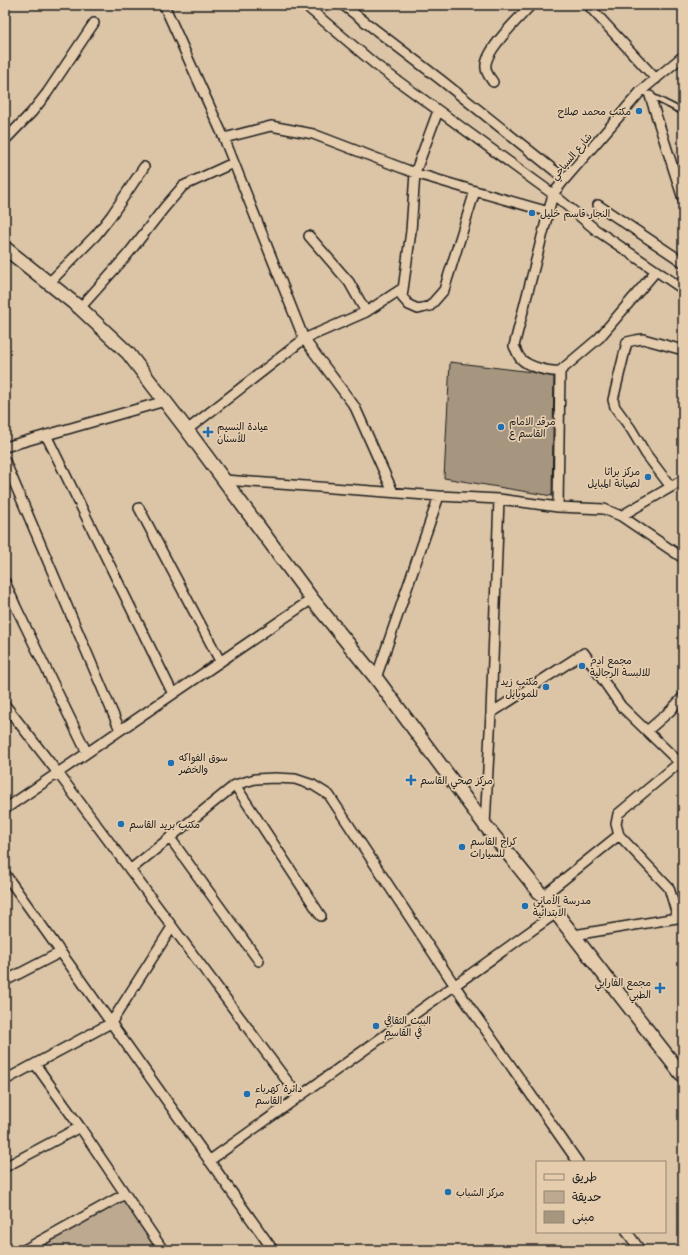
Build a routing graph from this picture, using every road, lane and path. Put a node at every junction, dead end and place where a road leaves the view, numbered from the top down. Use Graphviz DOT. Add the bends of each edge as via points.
graph roads {
  1 [pos="164,5"];
  2 [pos="305,5"];
  3 [pos="343,5"];
  4 [pos="531,5"];
  5 [pos="588,5"];
  6 [pos="94,23"];
  7 [pos="683,56"];
  8 [pos="656,79"];
  9 [pos="493,82"];
  10 [pos="641,91"];
  11 [pos="650,96"];
  12 [pos="438,110"];
  13 [pos="683,112"];
  14 [pos="224,138"];
  15 [pos="5,140"];
  16 [pos="233,163"];
  17 [pos="144,167"];
  18 [pos="415,173"];
  19 [pos="565,179"];
  20 [pos="475,192"];
  21 [pos="553,194"];
  22 [pos="683,199"];
  23 [pos="598,205"];
  24 [pos="549,212"];
  25 [pos="309,236"];
  26 [pos="5,248"];
  27 [pos="683,262"];
  28 [pos="656,271"];
  29 [pos="49,283"];
  30 [pos="403,288"];
  31 [pos="683,289"];
  32 [pos="80,308"];
  33 [pos="366,312"];
  34 [pos="304,339"];
  35 [pos="683,350"];
  36 [pos="560,371"];
  37 [pos="166,401"];
  38 [pos="187,430"];
  39 [pos="46,435"];
  40 [pos="5,447"];
  41 [pos="5,461"];
  42 [pos="224,480"];
  43 [pos="683,480"];
  44 [pos="671,487"];
  45 [pos="393,492"];
  46 [pos="439,496"];
  47 [pos="499,499"];
  48 [pos="558,507"];
  49 [pos="138,508"];
  50 [pos="621,516"];
  51 [pos="683,558"];
  52 [pos="5,582"];
  53 [pos="312,598"];
  54 [pos="220,661"];
  55 [pos="376,678"];
  56 [pos="173,694"];
  57 [pos="683,697"];
  58 [pos="5,706"];
  59 [pos="491,712"];
  60 [pos="120,730"];
  61 [pos="647,731"];
  62 [pos="87,753"];
  63 [pos="681,764"];
  64 [pos="58,773"];
  65 [pos="236,784"];
  66 [pos="5,809"];
  67 [pos="485,825"];
  68 [pos="619,836"];
  69 [pos="170,838"];
  70 [pos="130,870"];
  71 [pos="5,874"];
  72 [pos="543,896"];
  73 [pos="556,913"];
  74 [pos="321,916"];
  75 [pos="681,918"];
  76 [pos="172,927"];
  77 [pos="574,935"];
  78 [pos="61,952"];
  79 [pos="259,961"];
  80 [pos="5,981"];
  81 [pos="455,986"];
  82 [pos="111,1023"];
  83 [pos="35,1064"];
  84 [pos="683,1076"];
  85 [pos="5,1080"];
  86 [pos="299,1097"];
  87 [pos="80,1127"];
  88 [pos="209,1161"];
  89 [pos="577,1161"];
  90 [pos="5,1167"];
  91 [pos="126,1194"];
  92 [pos="628,1233"];
  93 [pos="24,1250"];
  94 [pos="162,1250"];
  95 [pos="273,1250"];
  96 [pos="640,1250"];
  1 -- 14 [label="street"];
  2 -- 12 [label="street" via="376,65"];
  3 -- 19 [label="street"];
  4 -- 9 [label="street" via="495,45 487,59 485,67"];
  5 -- 8 [label="street"];
  6 -- 15 [label="street" via="36,107"];
  7 -- 8 [label="street, شارع السياحي"];
  8 -- 10 [label="street, شارع السياحي"];
  10 -- 11 [label="lane"];
  10 -- 19 [label="street, شارع السياحي"];
  11 -- 13 [label="lane"];
  11 -- 22 [label="street"];
  12 -- 18 [label="street"];
  12 -- 21 [label="street"];
  14 -- 16 [label="street"];
  14 -- 18 [label="street" via="271,126 313,134"];
  16 -- 32 [label="street" via="183,186"];
  16 -- 34 [label="street"];
  17 -- 29 [label="street" via="96,235"];
  18 -- 20 [label="street"];
  18 -- 30 [label="street" via="411,231"];
  19 -- 21 [label="street, شارع السياحي"];
  20 -- 24 [label="street"];
  20 -- 30 [label="street" via="444,290 430,306 418,309 409,305 402,297"];
  21 -- 24 [label="street, شارع السياحي"];
  21 -- 28 [label="street" via="596,230"];
  23 -- 27 [label="street"];
  24 -- 36 [label="street, شارع السياحي" via="514,346 521,359 537,368 552,372"];
  25 -- 33 [label="street" via="349,282"];
  26 -- 29 [label="street"];
  28 -- 31 [label="street"];
  28 -- 36 [label="street" via="599,338"];
  29 -- 32 [label="street"];
  30 -- 33 [label="street"];
  32 -- 37 [label="street" via="128,353"];
  33 -- 34 [label="street"];
  34 -- 38 [label="street"];
  34 -- 45 [label="street" via="355,407"];
  35 -- 44 [label="street" via="643,339 627,342 613,400 646,454"];
  36 -- 48 [label="street"];
  37 -- 38 [label="street"];
  37 -- 39 [label="street"];
  38 -- 42 [label="street"];
  39 -- 40 [label="street"];
  39 -- 56 [label="street"];
  41 -- 60 [label="street"];
  42 -- 45 [label="street"];
  42 -- 53 [label="street"];
  43 -- 44 [label="street"];
  44 -- 50 [label="street"];
  45 -- 46 [label="street"];
  46 -- 47 [label="street"];
  46 -- 55 [label="street"];
  47 -- 48 [label="street"];
  47 -- 59 [label="street"];
  48 -- 50 [label="street" via="604,509"];
  49 -- 54 [label="street"];
  50 -- 51 [label="street"];
  52 -- 62 [label="street"];
  53 -- 54 [label="street"];
  53 -- 55 [label="street"];
  54 -- 56 [label="street"];
  55 -- 67 [label="street"];
  56 -- 60 [label="street"];
  57 -- 61 [label="street"];
  58 -- 64 [label="street"];
  59 -- 61 [label="street" via="584,653 621,706"];
  59 -- 67 [label="street"];
  60 -- 62 [label="street"];
  61 -- 63 [label="street"];
  62 -- 64 [label="street"];
  63 -- 68 [label="street" via="618,814 616,824"];
  64 -- 66 [label="street"];
  64 -- 70 [label="street"];
  65 -- 69 [label="street"];
  65 -- 74 [label="street"];
  65 -- 81 [label="street" via="255,779 295,779 313,785 329,795"];
  67 -- 72 [label="street"];
  68 -- 72 [label="street"];
  68 -- 75 [label="street" via="670,888"];
  69 -- 70 [label="street"];
  69 -- 79 [label="street"];
  70 -- 76 [label="street"];
  71 -- 78 [label="street"];
  72 -- 73 [label="street"];
  73 -- 77 [label="street"];
  73 -- 81 [label="street"];
  75 -- 77 [label="street"];
  76 -- 82 [label="street"];
  76 -- 86 [label="street"];
  77 -- 84 [label="street"];
  78 -- 80 [label="street"];
  78 -- 82 [label="street"];
  81 -- 86 [label="street"];
  81 -- 89 [label="street"];
  82 -- 83 [label="street"];
  82 -- 88 [label="street"];
  83 -- 85 [label="street"];
  83 -- 87 [label="street"];
  86 -- 88 [label="street"];
  87 -- 90 [label="street"];
  87 -- 91 [label="street"];
  88 -- 95 [label="street"];
  91 -- 93 [label="street"];
  91 -- 94 [label="street"];
  92 -- 96 [label="street"];
}
